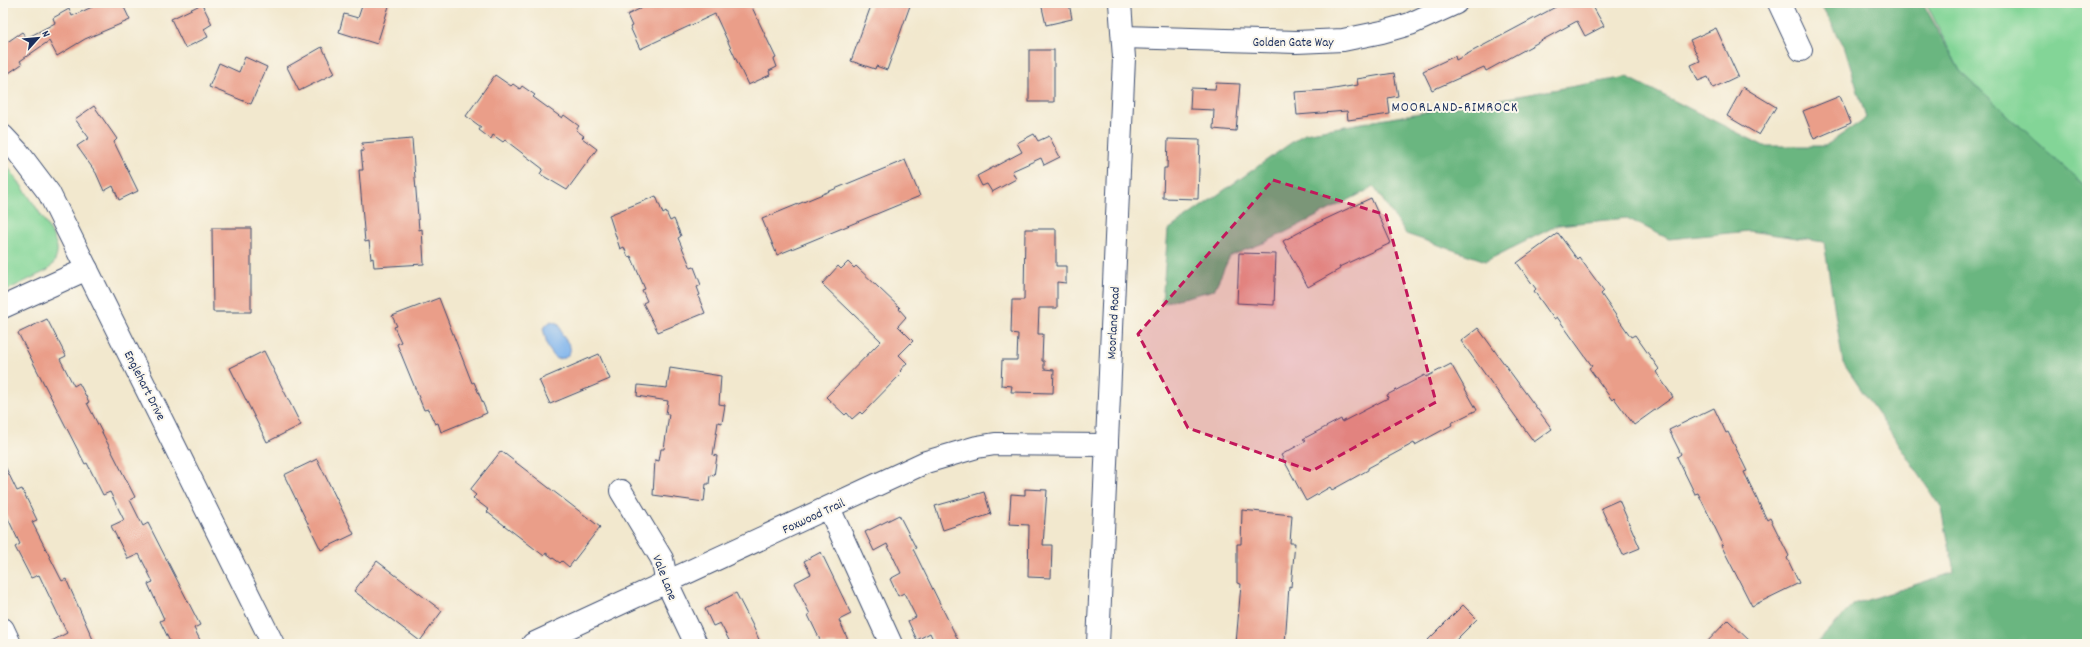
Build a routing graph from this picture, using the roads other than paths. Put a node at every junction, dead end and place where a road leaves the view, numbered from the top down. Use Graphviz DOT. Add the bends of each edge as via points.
graph roads {
  1 [pos="1120,3"];
  2 [pos="1456,3"];
  3 [pos="1779,3"];
  4 [pos="1123,37"];
  5 [pos="1801,50"];
  6 [pos="3,136"];
  7 [pos="87,269"];
  8 [pos="3,307"];
  9 [pos="1107,445"];
  10 [pos="621,491"];
  11 [pos="829,508"];
  12 [pos="667,583"];
  13 [pos="3,629"];
  14 [pos="10,644"];
  15 [pos="273,644"];
  16 [pos="534,644"];
  17 [pos="696,644"];
  18 [pos="891,644"];
  19 [pos="1098,644"];
  1 -- 4 [label="street, Moorland Road"];
  2 -- 4 [label="street, Golden Gate Way" via="1410,24 1343,40 1296,42"];
  3 -- 5 [label="street"];
  4 -- 9 [label="street, Moorland Road"];
  6 -- 7 [label="street, Englehart Drive" via="49,193"];
  7 -- 8 [label="street"];
  7 -- 15 [label="street, Englehart Drive"];
  9 -- 11 [label="street, Foxwood Trail" via="1041,443 976,447 926,462"];
  9 -- 19 [label="street, Moorland Road"];
  10 -- 12 [label="street, Vale Lane" via="662,559"];
  11 -- 12 [label="street, Foxwood Trail"];
  11 -- 18 [label="street"];
  12 -- 16 [label="street, Foxwood Trail"];
  12 -- 17 [label="street, Vale Lane"];
  13 -- 14 [label="street"];
}
